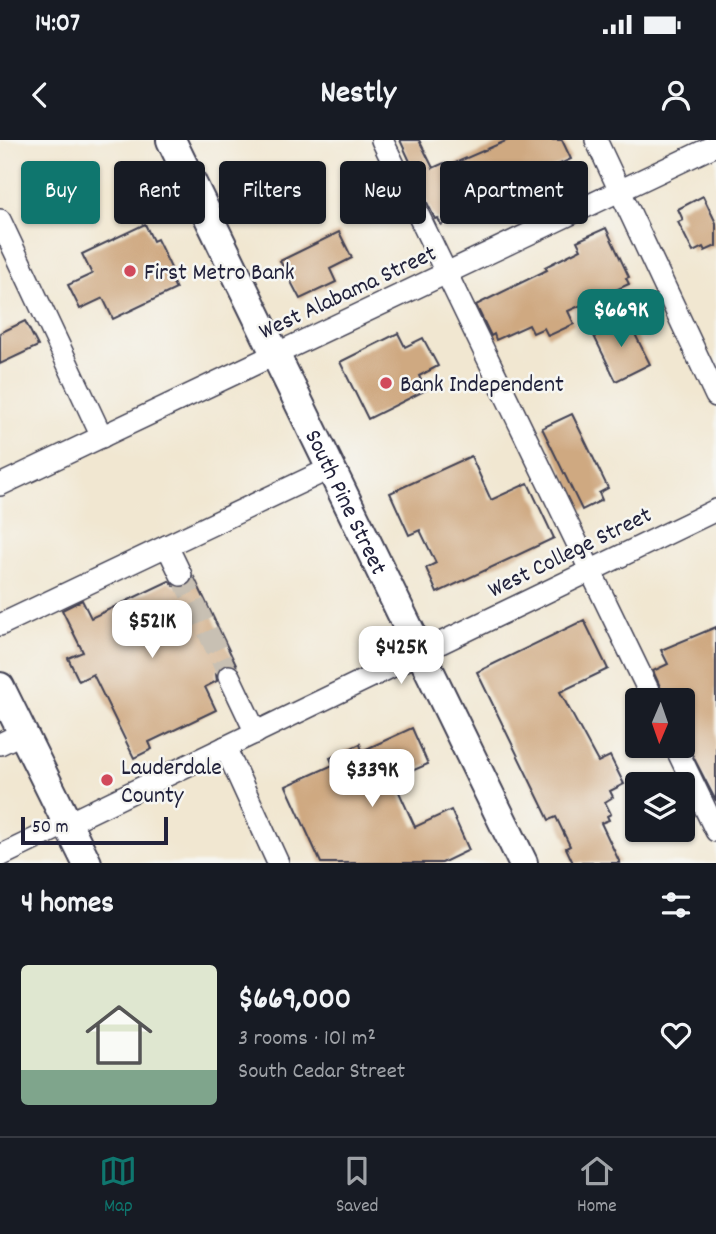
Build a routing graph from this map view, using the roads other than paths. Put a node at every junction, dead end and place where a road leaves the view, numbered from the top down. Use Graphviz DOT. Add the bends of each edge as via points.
graph roads {
  1 [pos="171,140"];
  2 [pos="382,140"];
  3 [pos="596,140"];
  4 [pos="716,145"];
  5 [pos="620,190"];
  6 [pos="0,220"];
  7 [pos="446,273"];
  8 [pos="276,353"];
  9 [pos="716,396"];
  10 [pos="102,437"];
  11 [pos="331,468"];
  12 [pos="0,485"];
  13 [pos="716,510"];
  14 [pos="167,546"];
  15 [pos="591,569"];
  16 [pos="181,575"];
  17 [pos="0,625"];
  18 [pos="421,653"];
  19 [pos="229,676"];
  20 [pos="0,687"];
  21 [pos="647,688"];
  22 [pos="256,733"];
  23 [pos="11,738"];
  24 [pos="225,747"];
  25 [pos="681,758"];
  26 [pos="68,824"];
  27 [pos="716,831"];
  28 [pos="0,856"];
  29 [pos="274,862"];
  30 [pos="87,863"];
  31 [pos="523,863"];
  1 -- 8 [label="main road, South Pine Street"];
  2 -- 7 [label="street"];
  3 -- 5 [label="street"];
  4 -- 5 [label="street, West Alabama Street"];
  5 -- 7 [label="street, West Alabama Street"];
  5 -- 9 [label="street"];
  6 -- 10 [label="street"];
  7 -- 8 [label="street, West Alabama Street"];
  7 -- 15 [label="street"];
  8 -- 10 [label="street, West Alabama Street"];
  8 -- 11 [label="main road, South Pine Street"];
  10 -- 12 [label="street, West Alabama Street"];
  11 -- 14 [label="street"];
  11 -- 18 [label="main road, South Pine Street"];
  13 -- 15 [label="street, West College Street"];
  14 -- 16 [label="street"];
  14 -- 17 [label="street"];
  15 -- 18 [label="street, West College Street"];
  15 -- 21 [label="street"];
  18 -- 22 [label="street, West College Street"];
  18 -- 31 [label="main road, South Pine Street"];
  19 -- 22 [label="street"];
  20 -- 23 [label="main road"];
  22 -- 24 [label="street, West College Street"];
  23 -- 26 [label="main road"];
  24 -- 26 [label="street, West College Street"];
  24 -- 29 [label="street"];
  25 -- 27 [label="street"];
  26 -- 28 [label="street, West College Street"];
  26 -- 30 [label="main road"];
}
